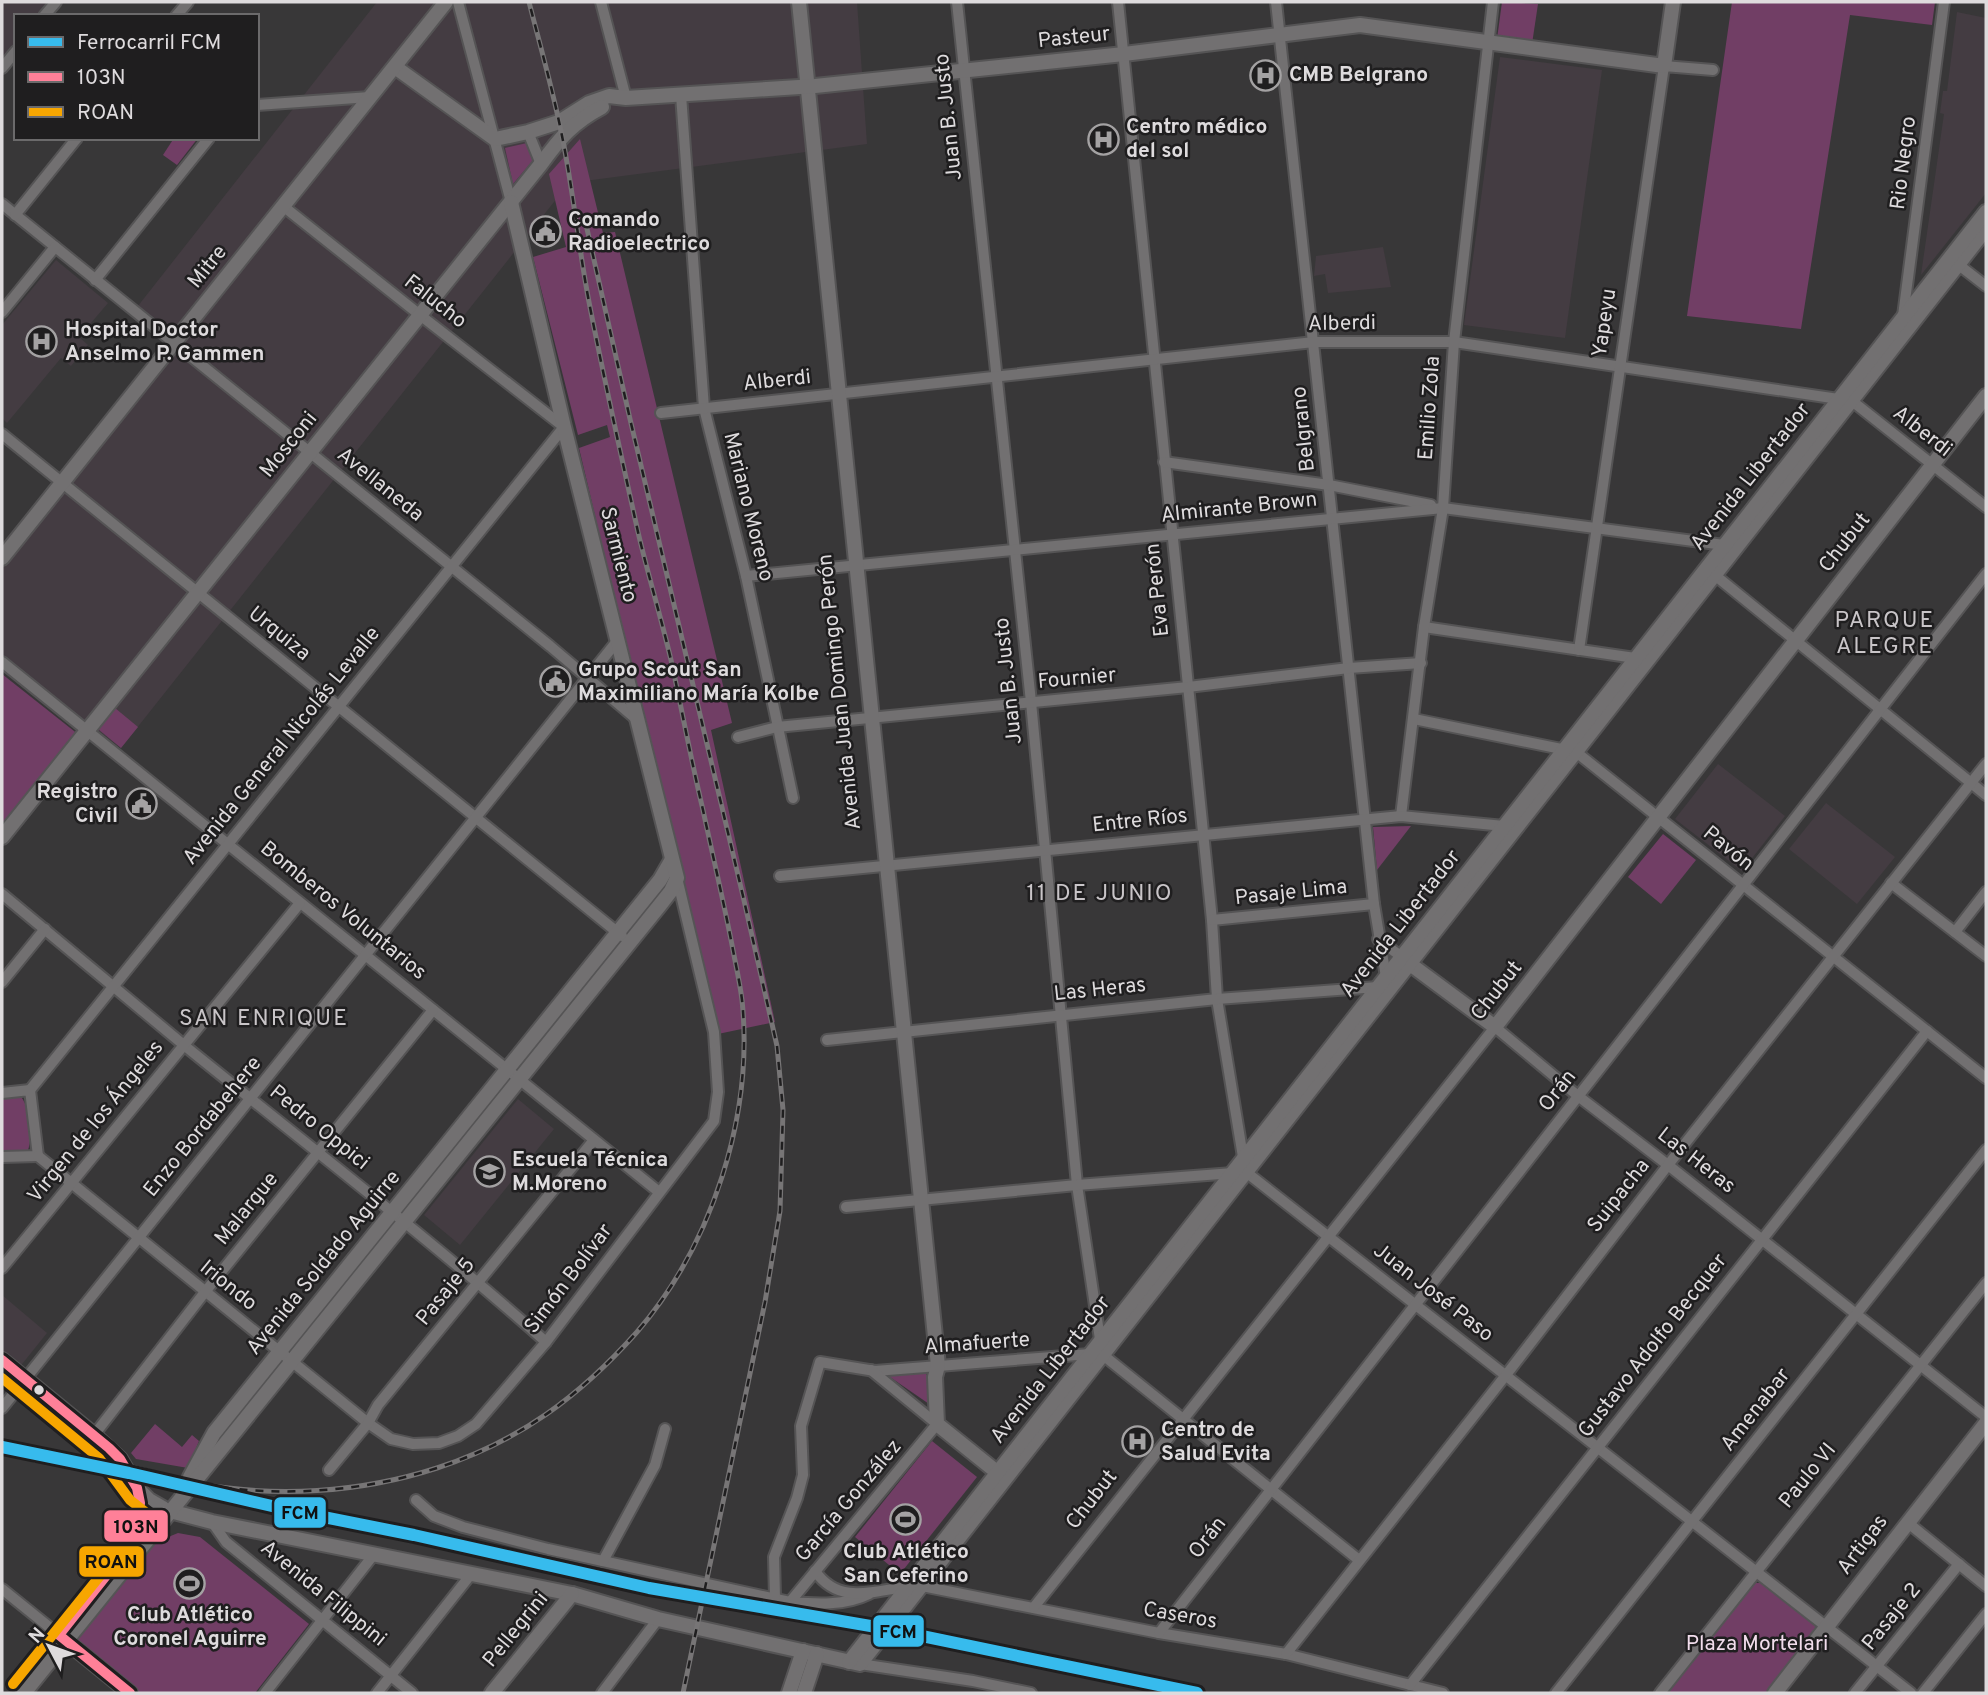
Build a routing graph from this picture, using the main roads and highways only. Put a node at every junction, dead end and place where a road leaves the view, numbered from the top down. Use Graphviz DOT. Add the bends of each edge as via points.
graph roads {
  1 [pos="446,2"];
  2 [pos="792,2"];
  3 [pos="799,2"];
  4 [pos="1673,2"];
  5 [pos="394,66"];
  6 [pos="1664,66"];
  7 [pos="804,86"];
  8 [pos="626,98"];
  9 [pos="511,202"];
  10 [pos="1986,212"];
  11 [pos="1986,229"];
  12 [pos="1954,261"];
  13 [pos="1986,396"];
  14 [pos="2,558"];
  15 [pos="1711,571"];
  16 [pos="1571,750"];
  17 [pos="2,837"];
  18 [pos="671,861"];
  19 [pos="677,878"];
  20 [pos="1406,960"];
  21 [pos="1495,1027"];
  22 [pos="1240,1168"];
  23 [pos="2,1360"];
  24 [pos="1986,1420"];
  25 [pos="1981,1438"];
  26 [pos="1001,1476"];
  27 [pos="137,1488"];
  28 [pos="167,1510"];
  29 [pos="133,1542"];
  30 [pos="572,1594"];
  31 [pos="62,1638"];
  32 [pos="810,1652"];
  33 [pos="12,1693"];
  34 [pos="24,1693"];
  35 [pos="130,1693"];
  36 [pos="492,1693"];
  37 [pos="789,1693"];
  38 [pos="804,1693"];
  39 [pos="1775,1693"];
  1 -- 5 [label="main road, Mitre"];
  2 -- 7 [label="main road, Avenida Juan Domingo Perón"];
  3 -- 7 [label="main road, Avenida Juan Domingo Perón"];
  4 -- 6 [label="main road, Yapeyu"];
  5 -- 8 [label="main road, Pasteur" via="495,139 559,122 609,96"];
  5 -- 14 [label="main road, Mitre"];
  6 -- 7 [label="main road, Pasteur" via="1360,25"];
  7 -- 8 [label="main road, Pasteur"];
  7 -- 26 [label="main road, Avenida Juan Domingo Perón" via="937,1424"];
  8 -- 9 [label="main road, Mosconi" via="589,114 567,130"];
  9 -- 17 [label="main road, Mosconi"];
  9 -- 18 [label="main road, Sarmiento"];
  10 -- 12 [label="main road, Avenida Libertador"];
  11 -- 12 [label="main road, Avenida Libertador"];
  12 -- 15 [label="main road, Avenida Libertador"];
  13 -- 21 [label="main road, Chubut"];
  15 -- 16 [label="main road, Avenida Libertador"];
  15 -- 16 [label="main road, Avenida Libertador" via="1635,658"];
  16 -- 20 [label="main road, Avenida Libertador"];
  16 -- 20 [label="main road, Avenida Libertador" via="1504,826"];
  18 -- 19 [label="main road, Sarmiento"];
  18 -- 28 [label="main road, Avenida Soldado Aguirre" via="618,933 214,1433"];
  19 -- 28 [label="main road, Avenida Soldado Aguirre" via="630,943 292,1363"];
  20 -- 21 [label="main road, Las Heras"];
  20 -- 22 [label="main road, Avenida Libertador"];
  20 -- 22 [label="main road, Avenida Libertador" via="1382,982"];
  22 -- 26 [label="main road, Avenida Libertador"];
  23 -- 27 [label="main road" via="120,1459"];
  24 -- 25 [label="main road, Artigas"];
  25 -- 39 [label="main road, Artigas" via="1907,1521"];
  26 -- 32 [label="main road, Avenida Libertador" via="854,1663"];
  27 -- 28 [label="main road"];
  27 -- 29 [label="main road" via="140,1503"];
  28 -- 29 [label="main road, Avenida Soldado Aguirre"];
  28 -- 30 [label="main road"];
  28 -- 31 [label="main road, Avenida Soldado Aguirre"];
  29 -- 31 [label="main road, Avenida Soldado Aguirre"];
  30 -- 32 [label="main road" via="658,1619"];
  30 -- 36 [label="main road, Pellegrini"];
  31 -- 33 [label="main road, Avenida Soldado Aguirre"];
  31 -- 34 [label="main road, Avenida Soldado Aguirre"];
  31 -- 35 [label="main road"];
  32 -- 37 [label="main road"];
  32 -- 38 [label="main road"];
}
